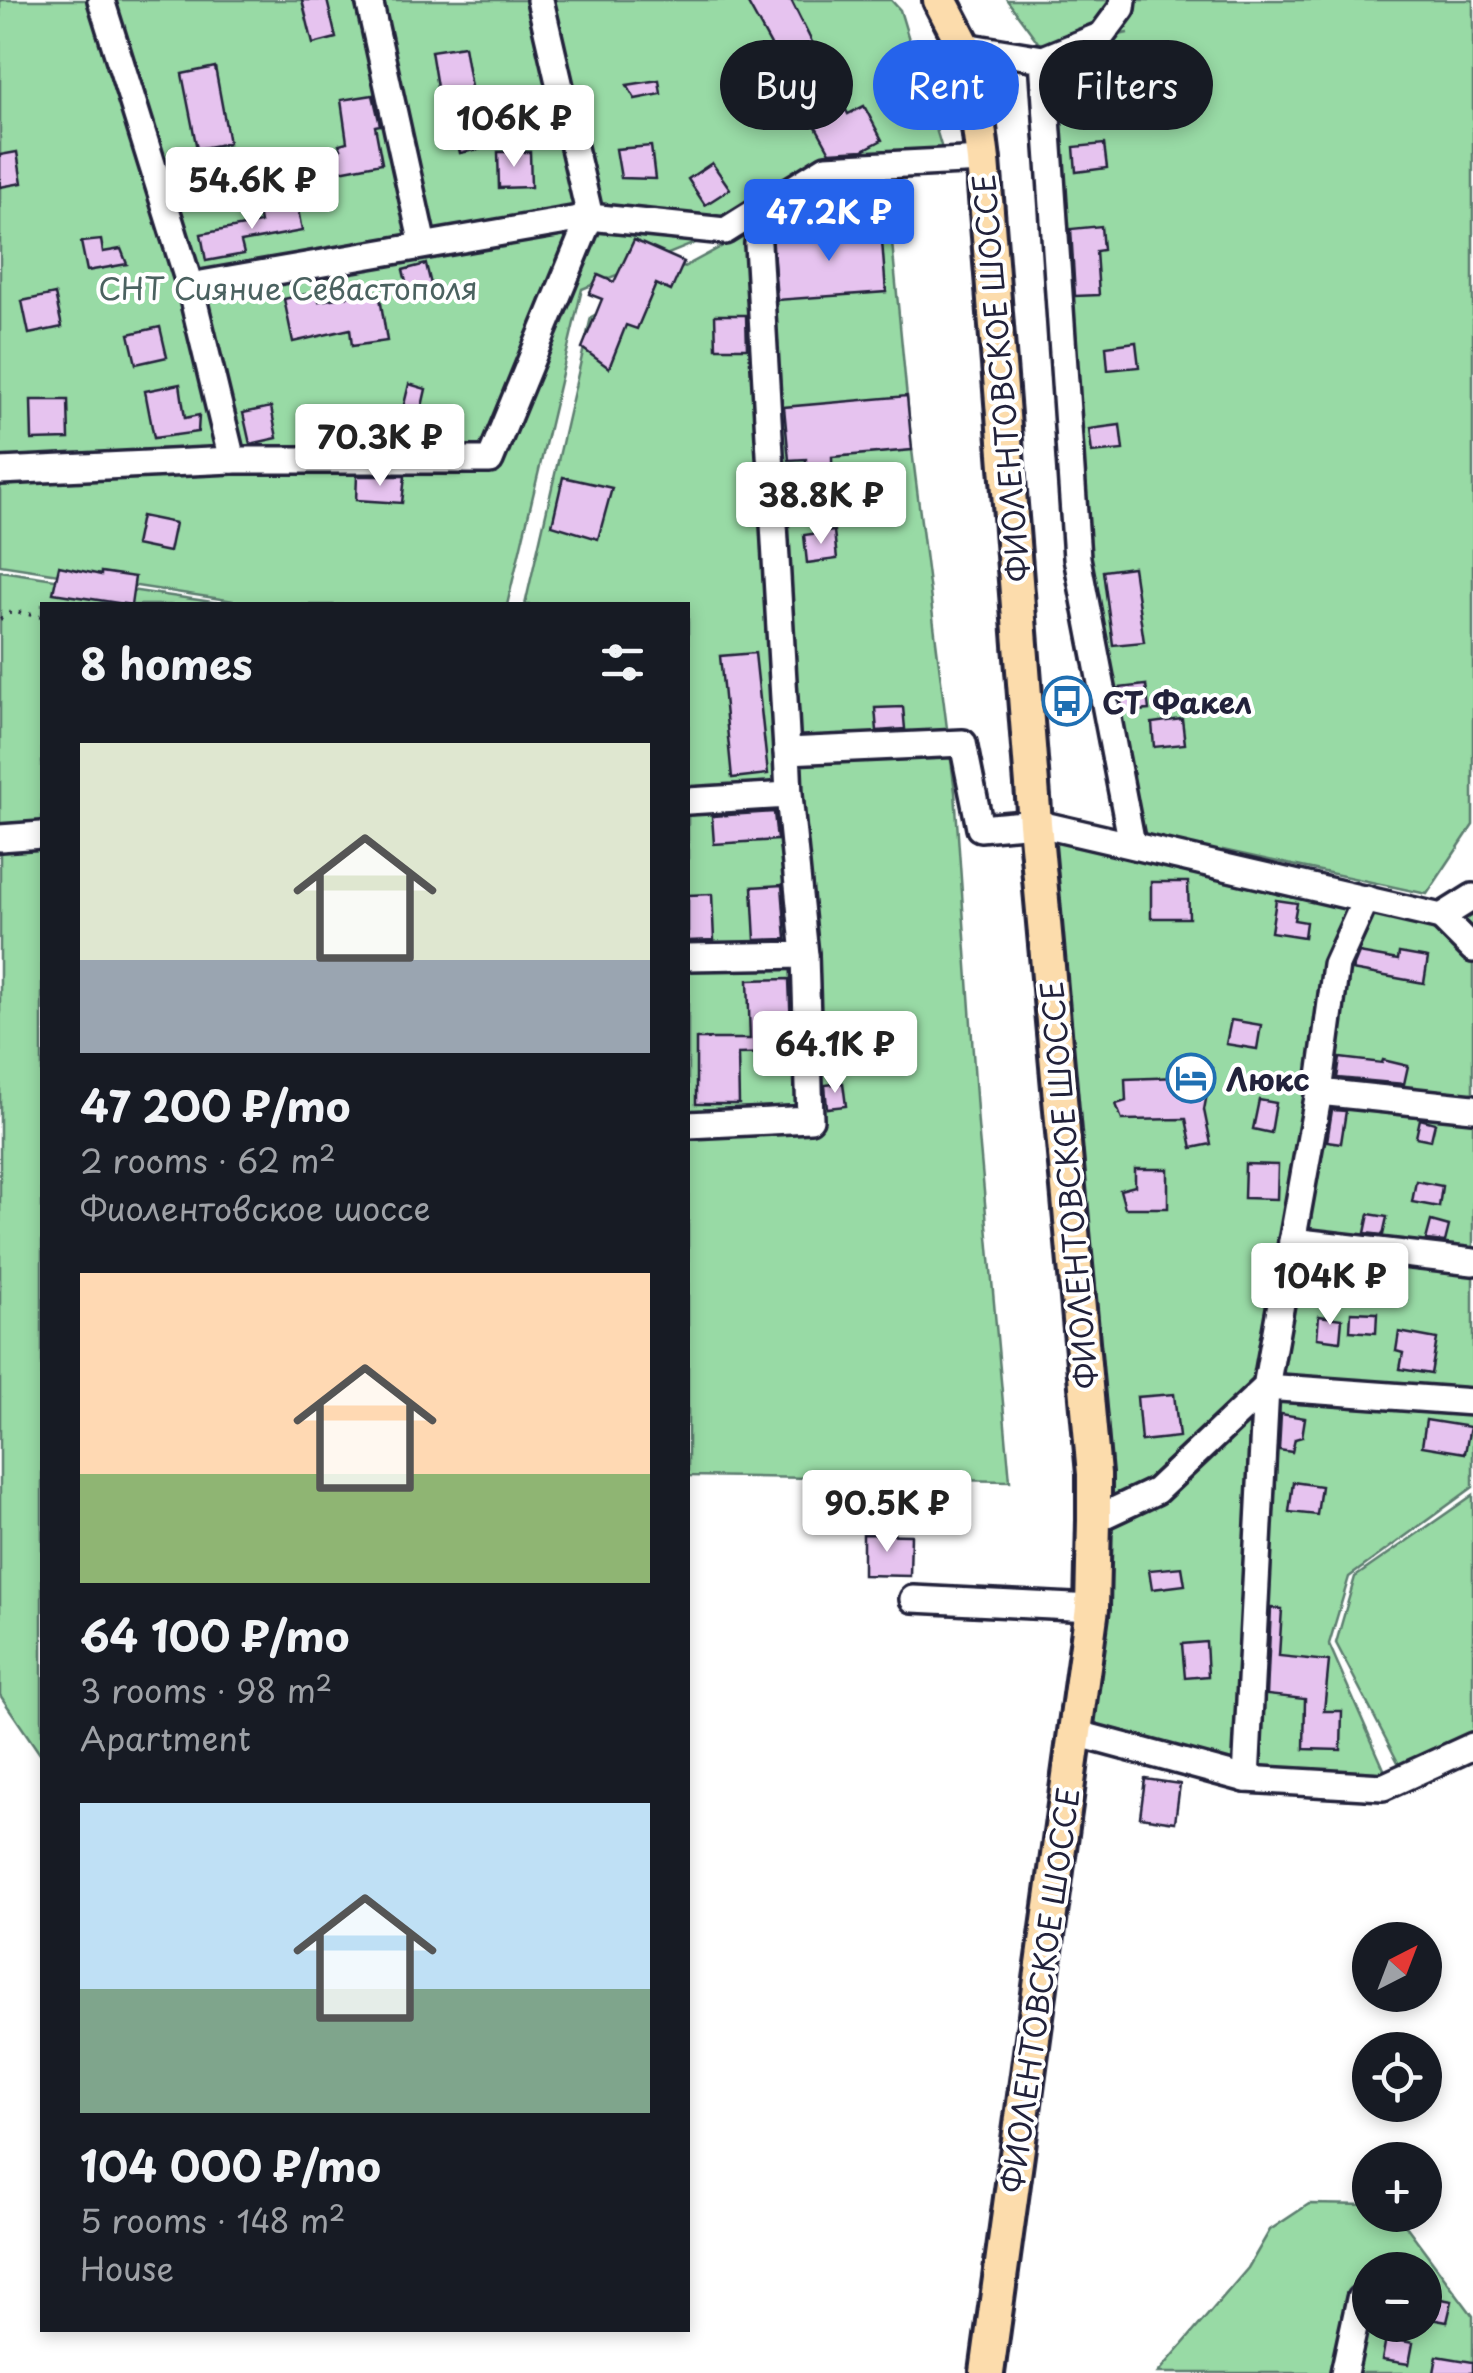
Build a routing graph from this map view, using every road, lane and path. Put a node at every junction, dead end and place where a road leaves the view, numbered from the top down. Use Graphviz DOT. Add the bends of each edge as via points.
graph roads {
  1 [pos="102,0"];
  2 [pos="369,0"];
  3 [pos="540,0"];
  4 [pos="940,0"];
  5 [pos="1124,0"];
  6 [pos="961,40"];
  7 [pos="1088,40"];
  8 [pos="979,130"];
  9 [pos="1049,130"];
  10 [pos="983,160"];
  11 [pos="590,216"];
  12 [pos="758,244"];
  13 [pos="423,246"];
  14 [pos="190,286"];
  15 [pos="232,460"];
  16 [pos="0,471"];
  17 [pos="40,617"];
  18 [pos="0,619"];
  19 [pos="787,751"];
  20 [pos="790,796"];
  21 [pos="690,801"];
  22 [pos="1035,823"];
  23 [pos="40,835"];
  24 [pos="0,838"];
  25 [pos="1132,844"];
  26 [pos="1473,898"];
  27 [pos="1366,899"];
  28 [pos="1441,917"];
  29 [pos="1473,949"];
  30 [pos="805,955"];
  31 [pos="690,958"];
  32 [pos="1319,1092"];
  33 [pos="1473,1108"];
  34 [pos="690,1125"];
  35 [pos="1292,1241"];
  36 [pos="1473,1262"];
  37 [pos="1266,1387"];
  38 [pos="1473,1402"];
  39 [pos="1094,1520"];
  40 [pos="914,1599"];
  41 [pos="1092,1608"];
  42 [pos="1075,1733"];
  43 [pos="1473,1746"];
  44 [pos="1246,1779"];
  45 [pos="1352,2336"];
  46 [pos="987,2373"];
  47 [pos="1344,2373"];
  1 -- 14 [label="street"];
  2 -- 13 [label="street"];
  3 -- 11 [label="street"];
  4 -- 6 [label="main road, ФИОЛЕНТОВСКОЕ ШОССЕ"];
  5 -- 7 [label="street" via="1102,34"];
  8 -- 10 [label="main road, ФИОЛЕНТОВСКОЕ ШОССЕ"];
  9 -- 25 [label="street" via="1077,558"];
  10 -- 11 [label="street" via="826,168 725,232"];
  10 -- 22 [label="main road, ФИОЛЕНТОВСКОЕ ШОССЕ"];
  11 -- 13 [label="street"];
  11 -- 15 [label="street" via="490,460"];
  12 -- 19 [label="street"];
  13 -- 14 [label="street"];
  14 -- 15 [label="street"];
  15 -- 16 [label="street"];
  17 -- 18 [label="path" via="13,610"];
  19 -- 20 [label="street"];
  19 -- 22 [label="street" via="964,743 980,828"];
  20 -- 21 [label="street"];
  20 -- 30 [label="street"];
  22 -- 25 [label="street"];
  22 -- 39 [label="main road, ФИОЛЕНТОВСКОЕ ШОССЕ"];
  23 -- 24 [label="street"];
  25 -- 27 [label="street"];
  26 -- 28 [label="street"];
  27 -- 28 [label="street"];
  27 -- 32 [label="street" via="1336,965"];
  28 -- 29 [label="street"];
  30 -- 31 [label="street"];
  30 -- 34 [label="street" via="810,1119"];
  32 -- 33 [label="street"];
  32 -- 35 [label="street"];
  35 -- 36 [label="street"];
  35 -- 37 [label="street"];
  37 -- 38 [label="street"];
  37 -- 39 [label="street" via="1156,1490"];
  37 -- 44 [label="street"];
  39 -- 41 [label="main road, ФИОЛЕНТОВСКОЕ ШОССЕ"];
  40 -- 41 [label="street"];
  41 -- 42 [label="main road, ФИОЛЕНТОВСКОЕ ШОССЕ"];
  42 -- 44 [label="street"];
  42 -- 46 [label="main road, ФИОЛЕНТОВСКОЕ ШОССЕ"];
  43 -- 44 [label="street" via="1383,1788"];
  45 -- 47 [label="street"];
}
